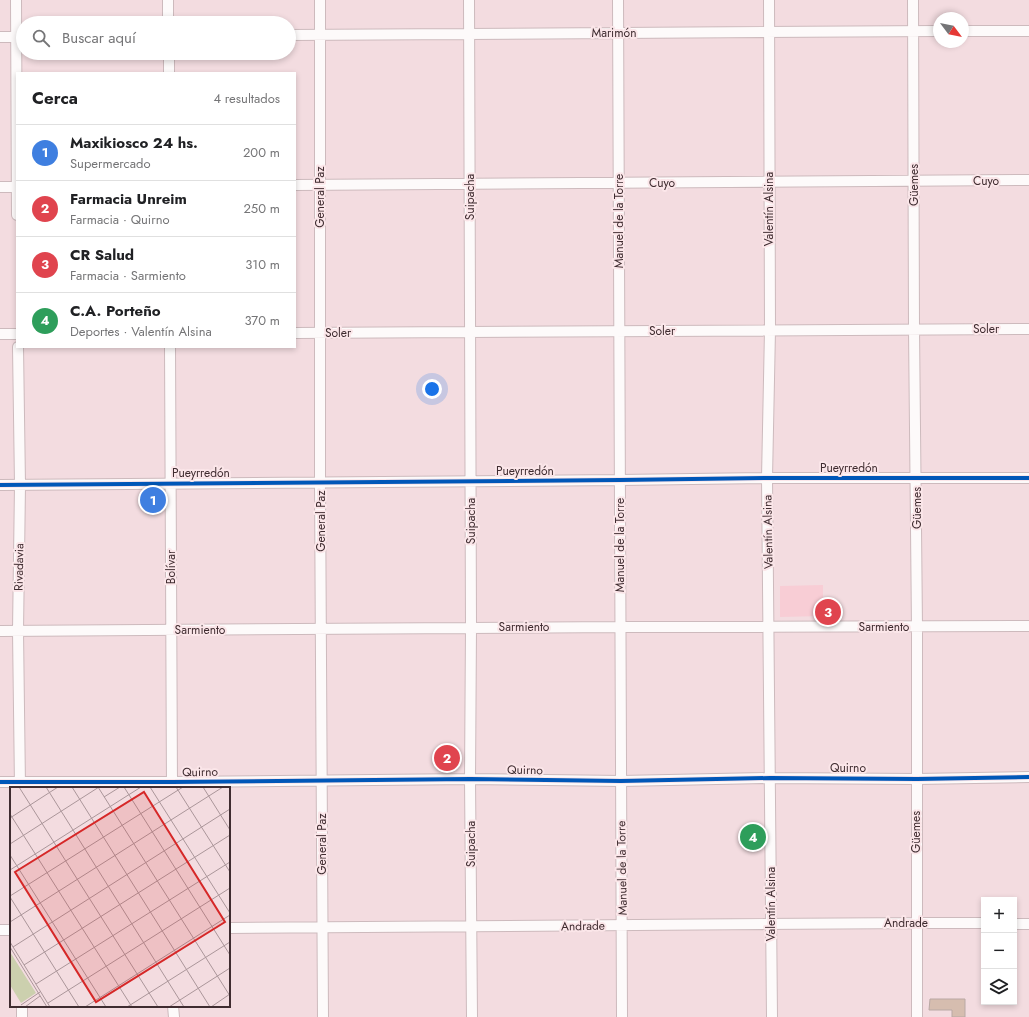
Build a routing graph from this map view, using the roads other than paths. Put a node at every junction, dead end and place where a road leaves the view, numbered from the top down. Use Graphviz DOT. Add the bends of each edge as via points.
graph roads {
  1 [pos="16,0"];
  2 [pos="168,0"];
  3 [pos="320,0"];
  4 [pos="469,0"];
  5 [pos="618,0"];
  6 [pos="769,0"];
  7 [pos="913,0"];
  8 [pos="17,16"];
  9 [pos="168,16"];
  10 [pos="913,31"];
  11 [pos="933,31"];
  12 [pos="969,31"];
  13 [pos="1029,31"];
  14 [pos="769,32"];
  15 [pos="618,33"];
  16 [pos="469,34"];
  17 [pos="296,35"];
  18 [pos="320,35"];
  19 [pos="0,37"];
  20 [pos="16,37"];
  21 [pos="19,60"];
  22 [pos="169,60"];
  23 [pos="19,72"];
  24 [pos="169,72"];
  25 [pos="1029,180"];
  26 [pos="914,181"];
  27 [pos="769,182"];
  28 [pos="618,183"];
  29 [pos="470,184"];
  30 [pos="296,185"];
  31 [pos="320,185"];
  32 [pos="0,187"];
  33 [pos="16,187"];
  34 [pos="914,329"];
  35 [pos="1029,329"];
  36 [pos="770,330"];
  37 [pos="619,331"];
  38 [pos="471,332"];
  39 [pos="296,333"];
  40 [pos="320,333"];
  41 [pos="0,334"];
  42 [pos="16,334"];
  43 [pos="18,348"];
  44 [pos="170,348"];
  45 [pos="767,478"];
  46 [pos="916,478"];
  47 [pos="1029,478"];
  48 [pos="620,480"];
  49 [pos="471,481"];
  50 [pos="320,482"];
  51 [pos="171,484"];
  52 [pos="0,485"];
  53 [pos="20,485"];
  54 [pos="917,626"];
  55 [pos="1029,626"];
  56 [pos="620,627"];
  57 [pos="769,627"];
  58 [pos="472,628"];
  59 [pos="321,629"];
  60 [pos="172,630"];
  61 [pos="0,631"];
  62 [pos="18,631"];
  63 [pos="1029,776"];
  64 [pos="770,778"];
  65 [pos="470,779"];
  66 [pos="917,779"];
  67 [pos="322,780"];
  68 [pos="621,781"];
  69 [pos="0,782"];
  70 [pos="20,785"];
  71 [pos="172,785"];
  72 [pos="916,923"];
  73 [pos="981,923"];
  74 [pos="771,924"];
  75 [pos="1017,924"];
  76 [pos="1029,924"];
  77 [pos="622,925"];
  78 [pos="323,926"];
  79 [pos="471,927"];
  80 [pos="230,928"];
  81 [pos="323,1017"];
  82 [pos="472,1017"];
  83 [pos="622,1017"];
  84 [pos="772,1017"];
  85 [pos="916,1017"];
  1 -- 8 [label="street"];
  2 -- 9 [label="street"];
  3 -- 18 [label="street, General Paz"];
  4 -- 16 [label="street, Suipacha"];
  5 -- 15 [label="street, Manuel de la Torre"];
  6 -- 14 [label="street, Valentín Alsina"];
  7 -- 10 [label="street, Güemes"];
  10 -- 11 [label="street, Marimón"];
  10 -- 14 [label="street, Marimón"];
  10 -- 26 [label="street, Güemes"];
  12 -- 13 [label="street"];
  14 -- 15 [label="street, Marimón"];
  14 -- 27 [label="street, Valentín Alsina"];
  15 -- 16 [label="street, Marimón"];
  15 -- 28 [label="street, Manuel de la Torre"];
  16 -- 18 [label="street, Marimón"];
  16 -- 29 [label="street, Suipacha"];
  17 -- 18 [label="street, Marimón"];
  18 -- 31 [label="street, General Paz"];
  19 -- 20 [label="street"];
  21 -- 23 [label="street"];
  22 -- 24 [label="street"];
  25 -- 26 [label="street, Cuyo"];
  26 -- 27 [label="street, Cuyo"];
  26 -- 34 [label="street, Güemes"];
  27 -- 28 [label="street, Cuyo"];
  27 -- 36 [label="street, Valentín Alsina"];
  28 -- 29 [label="street, Cuyo"];
  28 -- 37 [label="street, Manuel de la Torre"];
  29 -- 31 [label="street, Cuyo"];
  29 -- 38 [label="street, Suipacha"];
  30 -- 31 [label="street, Cuyo"];
  31 -- 40 [label="street, General Paz"];
  32 -- 33 [label="street"];
  34 -- 35 [label="street, Soler"];
  34 -- 36 [label="street, Soler"];
  34 -- 46 [label="street, Güemes"];
  36 -- 37 [label="street, Soler"];
  36 -- 45 [label="street, Valentín Alsina"];
  37 -- 38 [label="street, Soler"];
  37 -- 48 [label="street, Manuel de la Torre"];
  38 -- 40 [label="street, Soler"];
  38 -- 49 [label="street, Suipacha"];
  39 -- 40 [label="street, Soler"];
  40 -- 50 [label="street, General Paz"];
  41 -- 42 [label="street"];
  43 -- 53 [label="street, Rivadavia"];
  44 -- 51 [label="street, Bolívar"];
  45 -- 46 [label="street, Pueyrredón"];
  45 -- 48 [label="street, Pueyrredón"];
  45 -- 57 [label="street, Valentín Alsina"];
  46 -- 47 [label="street, Pueyrredón"];
  46 -- 54 [label="street, Güemes"];
  48 -- 49 [label="street, Pueyrredón"];
  48 -- 56 [label="street, Manuel de la Torre"];
  49 -- 50 [label="street, Pueyrredón"];
  49 -- 58 [label="street, Suipacha"];
  50 -- 51 [label="street, Pueyrredón"];
  50 -- 59 [label="street, General Paz"];
  51 -- 53 [label="street, Pueyrredón"];
  51 -- 60 [label="street, Bolívar"];
  52 -- 53 [label="street, Pueyrredón"];
  53 -- 62 [label="street, Rivadavia"];
  54 -- 55 [label="street, Sarmiento"];
  54 -- 57 [label="street, Sarmiento"];
  54 -- 66 [label="street, Güemes"];
  56 -- 57 [label="street, Sarmiento"];
  56 -- 58 [label="street, Sarmiento"];
  56 -- 68 [label="street, Manuel de la Torre"];
  57 -- 64 [label="street, Valentín Alsina"];
  58 -- 59 [label="street, Sarmiento"];
  58 -- 65 [label="street, Suipacha"];
  59 -- 60 [label="street, Sarmiento"];
  59 -- 67 [label="street, General Paz"];
  60 -- 62 [label="street, Sarmiento"];
  60 -- 71 [label="street, Bolívar"];
  61 -- 62 [label="street, Sarmiento"];
  62 -- 70 [label="street, Rivadavia"];
  63 -- 66 [label="street, Quirno"];
  64 -- 66 [label="street, Quirno"];
  64 -- 68 [label="street, Quirno"];
  64 -- 74 [label="street, Valentín Alsina"];
  65 -- 67 [label="street, Quirno"];
  65 -- 68 [label="street, Quirno"];
  65 -- 79 [label="street, Suipacha"];
  66 -- 72 [label="street, Güemes"];
  67 -- 71 [label="street, Quirno"];
  67 -- 78 [label="street, General Paz"];
  68 -- 77 [label="street, Manuel de la Torre"];
  69 -- 70 [label="street, Quirno"];
  70 -- 71 [label="street, Quirno"];
  72 -- 73 [label="street, Andrade"];
  72 -- 74 [label="street, Andrade"];
  72 -- 85 [label="street, Güemes"];
  74 -- 77 [label="street, Andrade"];
  74 -- 84 [label="street, Valentín Alsina"];
  75 -- 76 [label="street"];
  77 -- 79 [label="street, Andrade"];
  77 -- 83 [label="street, Manuel de la Torre"];
  78 -- 79 [label="street, Andrade"];
  78 -- 80 [label="street, Andrade"];
  78 -- 81 [label="street, General Paz"];
  79 -- 82 [label="street, Suipacha"];
}
